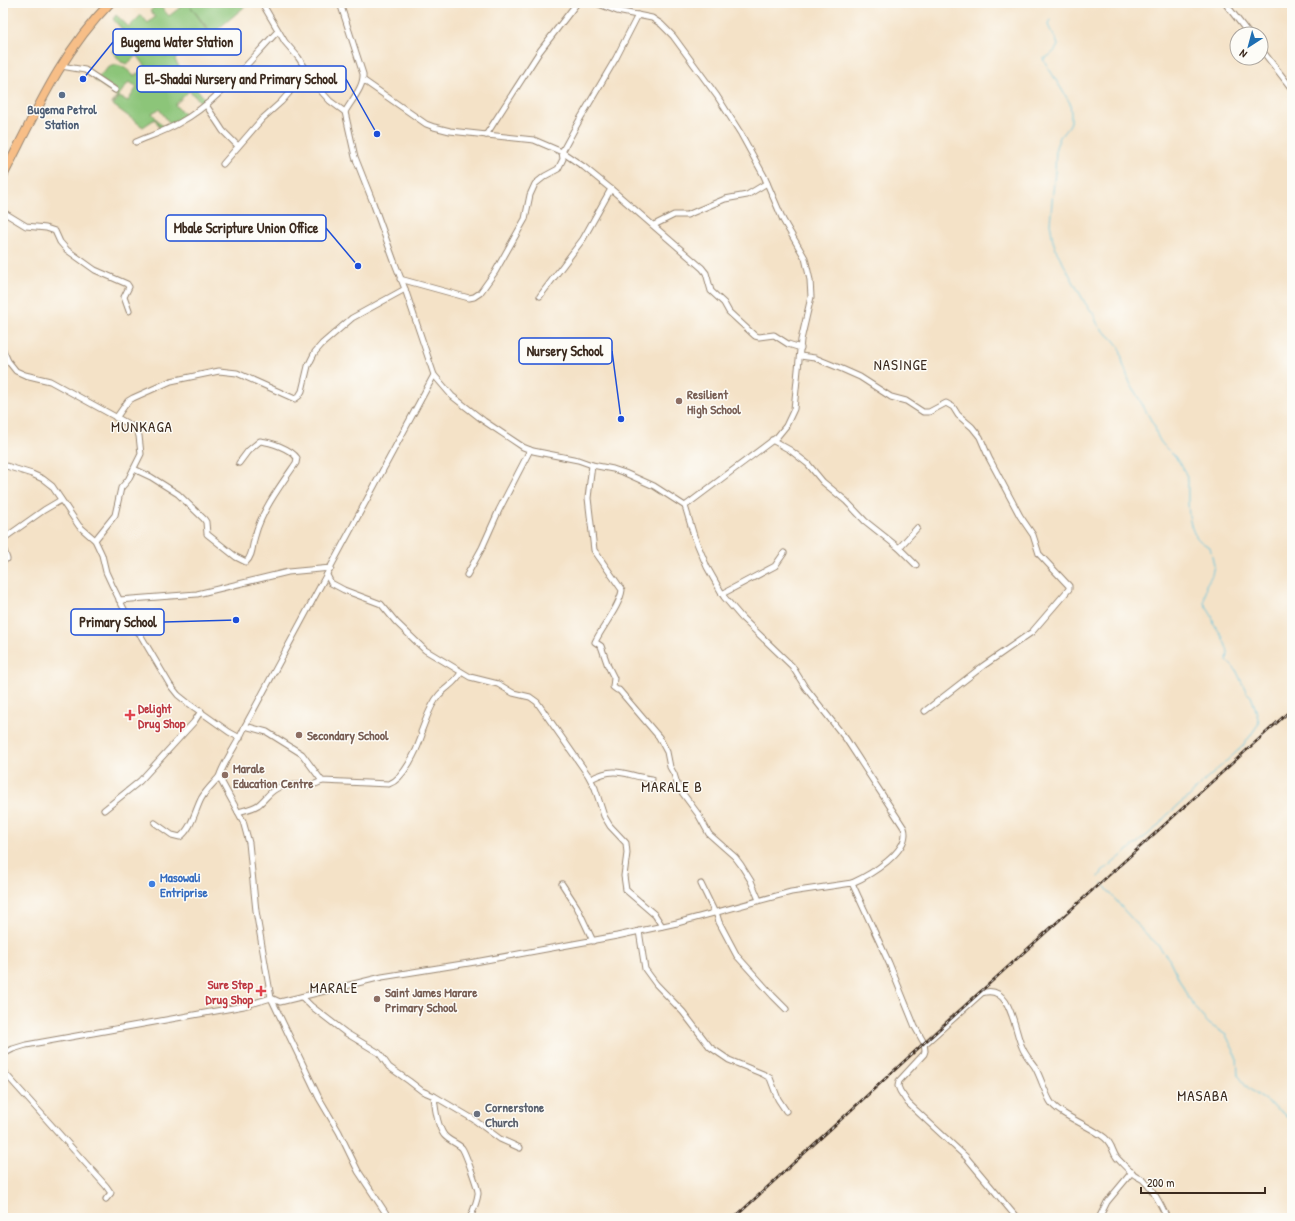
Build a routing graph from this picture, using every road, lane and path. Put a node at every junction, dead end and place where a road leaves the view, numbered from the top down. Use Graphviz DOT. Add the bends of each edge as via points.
graph roads {
  1 [pos="110,3"];
  2 [pos="262,3"];
  3 [pos="340,3"];
  4 [pos="577,3"];
  5 [pos="596,3"];
  6 [pos="1225,3"];
  7 [pos="638,15"];
  8 [pos="1243,26"];
  9 [pos="278,31"];
  10 [pos="1269,59"];
  11 [pos="61,66"];
  12 [pos="307,72"];
  13 [pos="363,80"];
  14 [pos="1292,89"];
  15 [pos="115,90"];
  16 [pos="206,104"];
  17 [pos="345,112"];
  18 [pos="486,135"];
  19 [pos="136,142"];
  20 [pos="238,146"];
  21 [pos="562,152"];
  22 [pos="224,164"];
  23 [pos="3,176"];
  24 [pos="767,183"];
  25 [pos="611,189"];
  26 [pos="3,212"];
  27 [pos="654,225"];
  28 [pos="400,279"];
  29 [pos="405,289"];
  30 [pos="540,296"];
  31 [pos="129,311"];
  32 [pos="801,348"];
  33 [pos="3,350"];
  34 [pos="800,356"];
  35 [pos="434,375"];
  36 [pos="116,418"];
  37 [pos="772,440"];
  38 [pos="530,450"];
  39 [pos="239,463"];
  40 [pos="3,465"];
  41 [pos="592,465"];
  42 [pos="134,469"];
  43 [pos="61,500"];
  44 [pos="685,506"];
  45 [pos="917,528"];
  46 [pos="3,539"];
  47 [pos="95,540"];
  48 [pos="3,547"];
  49 [pos="899,548"];
  50 [pos="784,553"];
  51 [pos="7,559"];
  52 [pos="916,565"];
  53 [pos="331,568"];
  54 [pos="327,575"];
  55 [pos="467,575"];
  56 [pos="722,594"];
  57 [pos="119,600"];
  58 [pos="461,672"];
  59 [pos="201,711"];
  60 [pos="925,712"];
  61 [pos="245,726"];
  62 [pos="240,738"];
  63 [pos="219,777"];
  64 [pos="591,779"];
  65 [pos="652,779"];
  66 [pos="322,781"];
  67 [pos="104,810"];
  68 [pos="238,812"];
  69 [pos="155,823"];
  70 [pos="852,883"];
  71 [pos="562,884"];
  72 [pos="701,884"];
  73 [pos="759,900"];
  74 [pos="715,912"];
  75 [pos="662,926"];
  76 [pos="639,931"];
  77 [pos="593,941"];
  78 [pos="302,997"];
  79 [pos="271,998"];
  80 [pos="786,1009"];
  81 [pos="925,1044"];
  82 [pos="3,1054"];
  83 [pos="3,1071"];
  84 [pos="434,1096"];
  85 [pos="786,1111"];
  86 [pos="520,1148"];
  87 [pos="1132,1172"];
  88 [pos="106,1198"];
  89 [pos="1015,1217"];
  90 [pos="389,1218"];
  91 [pos="470,1218"];
  92 [pos="1099,1218"];
  93 [pos="1167,1218"];
  1 -- 11 [label="main road"];
  2 -- 9 [label="street"];
  3 -- 13 [label="street"];
  4 -- 18 [label="street" via="540,51"];
  5 -- 7 [label="street"];
  6 -- 8 [label="street"];
  7 -- 21 [label="street"];
  7 -- 24 [label="street" via="652,18 673,36 728,112"];
  9 -- 12 [label="street"];
  9 -- 16 [label="street" via="232,81"];
  10 -- 14 [label="street"];
  11 -- 15 [label="street" via="84,70"];
  11 -- 23 [label="main road"];
  12 -- 17 [label="street" via="330,101"];
  12 -- 20 [label="street" via="297,77 281,102"];
  13 -- 17 [label="street"];
  13 -- 18 [label="street" via="426,124 450,131"];
  16 -- 19 [label="street" via="179,123"];
  16 -- 20 [label="street" via="222,131"];
  17 -- 28 [label="street" via="355,157"];
  18 -- 21 [label="street" via="534,140"];
  20 -- 22 [label="street"];
  21 -- 25 [label="street"];
  21 -- 28 [label="street" via="563,159 558,169 535,184 525,219 495,272 474,297 469,298"];
  24 -- 27 [label="street" via="746,195 725,199 686,215 674,215"];
  24 -- 32 [label="street" via="808,268 811,298"];
  25 -- 27 [label="street"];
  25 -- 30 [label="street" via="582,238"];
  26 -- 31 [label="street" via="26,226 55,231 67,250 95,270 127,284 129,287 124,297"];
  27 -- 32 [label="street" via="704,270 711,290 729,312 755,336 774,335 788,344"];
  28 -- 29 [label="street"];
  29 -- 35 [label="street"];
  29 -- 36 [label="street" via="352,318 322,344 308,366 302,391 295,399 237,373 219,371 171,381 133,398"];
  32 -- 34 [label="street"];
  33 -- 36 [label="street" via="16,371 50,381"];
  34 -- 37 [label="street" via="794,409 784,429"];
  34 -- 60 [label="street" via="816,358 836,366 922,412 929,412 946,403 953,406 958,415 980,437 1020,516 1033,535 1040,554 1069,586 1032,632 983,666"];
  35 -- 38 [label="street" via="452,396 511,440"];
  35 -- 53 [label="street"];
  36 -- 42 [label="street" via="137,430 141,454"];
  37 -- 44 [label="street"];
  37 -- 49 [label="street" via="808,464 823,482 865,521"];
  38 -- 41 [label="street"];
  38 -- 55 [label="street"];
  39 -- 42 [label="street" via="260,441 269,442 293,453 297,458 263,517 246,562 211,538 206,531 204,518 185,500"];
  40 -- 43 [label="street" via="43,479 52,486"];
  41 -- 44 [label="street" via="613,469 640,479"];
  41 -- 73 [label="street" via="588,498 594,550 622,590 613,612 595,642 601,646 614,678 613,687 620,690 659,736 678,787 709,834 741,865"];
  42 -- 47 [label="street" via="121,488 115,514"];
  43 -- 46 [label="street"];
  43 -- 47 [label="street" via="79,526"];
  44 -- 56 [label="street" via="707,567"];
  45 -- 49 [label="street"];
  47 -- 57 [label="street"];
  48 -- 51 [label="street"];
  49 -- 52 [label="street"];
  50 -- 56 [label="street" via="775,566"];
  53 -- 54 [label="street"];
  53 -- 57 [label="street" via="288,572 197,594"];
  54 -- 58 [label="street" via="331,583 380,604 424,650"];
  54 -- 61 [label="street"];
  56 -- 70 [label="street" via="742,618 792,666 805,687 846,739 904,828 903,841 890,859"];
  57 -- 59 [label="street" via="170,685 178,695"];
  58 -- 64 [label="street" via="472,678 498,684 513,693 534,700"];
  58 -- 66 [label="street" via="435,702 420,732 422,735 417,750 396,781 385,785"];
  59 -- 62 [label="street"];
  59 -- 67 [label="street" via="140,781"];
  61 -- 62 [label="street"];
  61 -- 66 [label="street" via="267,732 302,754"];
  62 -- 63 [label="street"];
  63 -- 68 [label="street"];
  63 -- 69 [label="street" via="204,793 193,820 180,837 172,836"];
  64 -- 65 [label="street" via="611,771"];
  64 -- 75 [label="street" via="604,816 627,846 624,876 626,890 647,907"];
  66 -- 68 [label="street" via="310,785 279,787 258,805"];
  68 -- 79 [label="street" via="249,843 256,911"];
  70 -- 73 [label="street" via="799,890"];
  70 -- 81 [label="street" via="915,1027"];
  71 -- 77 [label="street" via="577,907"];
  72 -- 74 [label="street"];
  73 -- 74 [label="street"];
  74 -- 75 [label="street"];
  74 -- 80 [label="street" via="737,956"];
  75 -- 76 [label="street"];
  76 -- 77 [label="street"];
  76 -- 85 [label="street" via="645,969 656,984 683,1012 714,1051 770,1078"];
  77 -- 78 [label="street" via="382,977"];
  78 -- 79 [label="street" via="280,1002"];
  78 -- 84 [label="street" via="346,1033 379,1053 389,1067"];
  79 -- 82 [label="street" via="244,1006 26,1045"];
  79 -- 90 [label="street" via="358,1172"];
  81 -- 87 [label="street" via="979,995 986,992 996,993 1008,1007 1021,1046 1052,1104 1105,1138 1112,1146 1116,1157"];
  81 -- 89 [label="street" via="924,1054 899,1081 900,1091 908,1103 966,1157"];
  83 -- 88 [label="street" via="106,1186 111,1193"];
  84 -- 86 [label="street" via="500,1139"];
  84 -- 91 [label="street" via="441,1129 467,1157 479,1194"];
  87 -- 92 [label="street" via="1111,1196"];
  87 -- 93 [label="street" via="1145,1181"];
}
